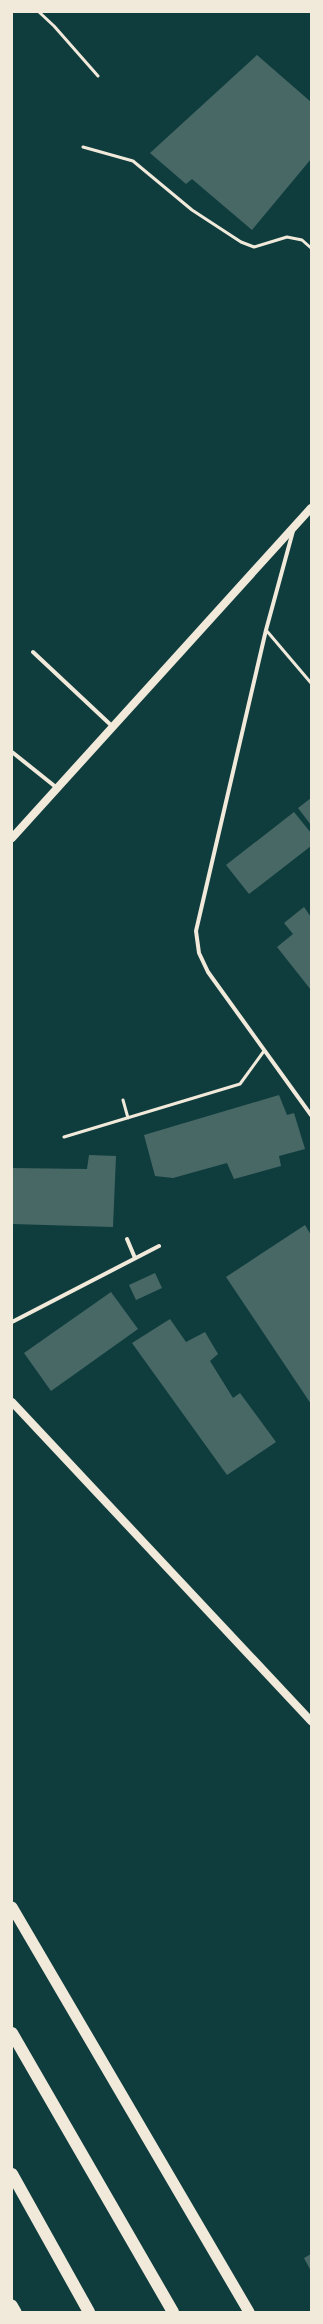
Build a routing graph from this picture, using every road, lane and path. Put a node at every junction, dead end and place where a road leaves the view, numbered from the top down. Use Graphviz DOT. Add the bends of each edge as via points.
graph roads {
  1 [pos="39,12"];
  2 [pos="98,76"];
  3 [pos="83,147"];
  4 [pos="311,248"];
  5 [pos="311,508"];
  6 [pos="295,526"];
  7 [pos="266,630"];
  8 [pos="34,652"];
  9 [pos="311,683"];
  10 [pos="113,727"];
  11 [pos="12,752"];
  12 [pos="58,788"];
  13 [pos="12,838"];
  14 [pos="264,1051"];
  15 [pos="123,1100"];
  16 [pos="311,1115"];
  17 [pos="128,1118"];
  18 [pos="64,1137"];
  19 [pos="127,1239"];
  20 [pos="159,1246"];
  21 [pos="135,1258"];
  22 [pos="12,1322"];
  23 [pos="12,1402"];
  24 [pos="311,1721"];
  25 [pos="12,1907"];
  26 [pos="12,2033"];
  27 [pos="12,2174"];
  28 [pos="12,2305"];
  29 [pos="16,2312"];
  30 [pos="89,2312"];
  31 [pos="173,2312"];
  32 [pos="249,2312"];
  1 -- 2 [label="lane"];
  3 -- 4 [label="lane" via="133,161 192,210 241,242 254,247 287,237 302,240"];
  5 -- 6 [label="main road"];
  6 -- 7 [label="street"];
  6 -- 10 [label="main road"];
  7 -- 9 [label="lane"];
  7 -- 14 [label="street" via="196,931 198,953 208,972"];
  8 -- 10 [label="street"];
  10 -- 12 [label="main road"];
  11 -- 12 [label="street"];
  12 -- 13 [label="main road"];
  14 -- 16 [label="street"];
  14 -- 17 [label="lane" via="240,1084"];
  15 -- 17 [label="lane"];
  17 -- 18 [label="lane"];
  19 -- 21 [label="street"];
  20 -- 21 [label="street"];
  21 -- 22 [label="street"];
  23 -- 24 [label="main road"];
  25 -- 32 [label="highway"];
  26 -- 31 [label="highway"];
  27 -- 30 [label="highway"];
  28 -- 29 [label="highway"];
}
